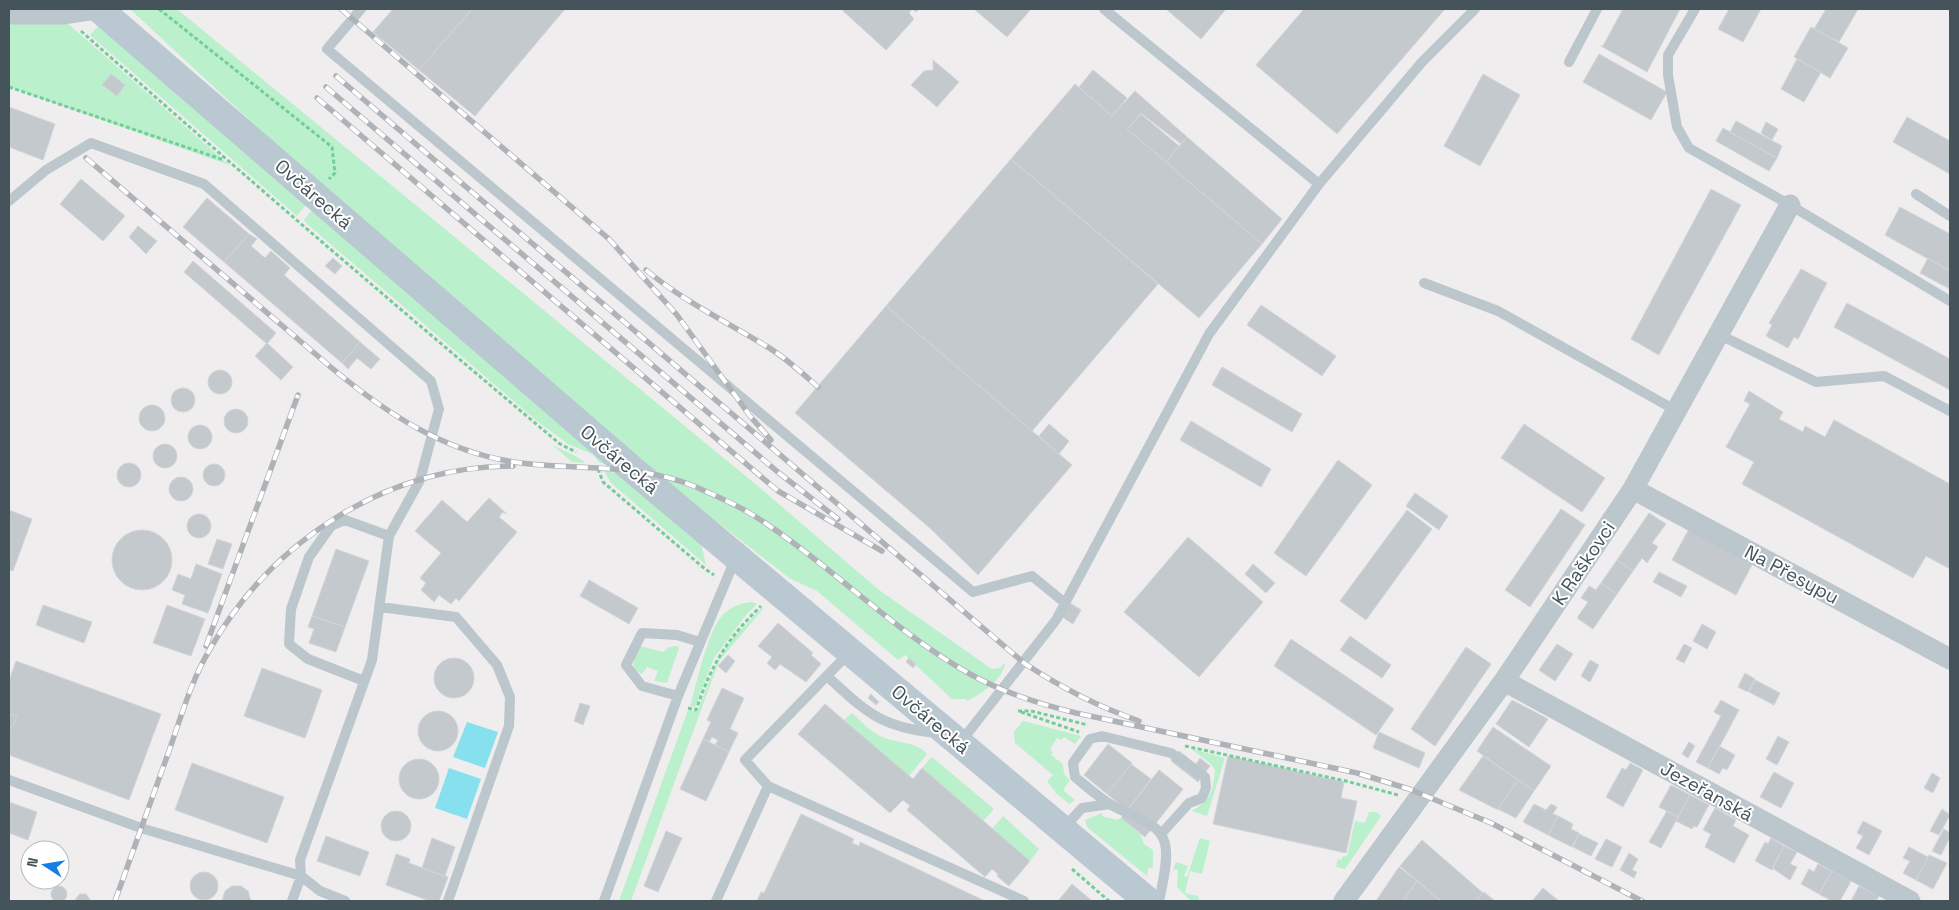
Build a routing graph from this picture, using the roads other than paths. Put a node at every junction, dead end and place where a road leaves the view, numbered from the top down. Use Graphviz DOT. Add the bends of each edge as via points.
graph roads {
  1 [pos="98,9"];
  2 [pos="361,9"];
  3 [pos="1104,9"];
  4 [pos="1476,9"];
  5 [pos="1597,9"];
  6 [pos="1695,9"];
  7 [pos="9,14"];
  8 [pos="1569,62"];
  9 [pos="1319,184"];
  10 [pos="1916,194"];
  11 [pos="9,201"];
  12 [pos="1790,204"];
  13 [pos="1950,216"];
  14 [pos="1424,283"];
  15 [pos="1950,301"];
  16 [pos="1720,334"];
  17 [pos="1677,411"];
  18 [pos="1950,411"];
  19 [pos="1633,489"];
  20 [pos="389,536"];
  21 [pos="737,556"];
  22 [pos="1065,603"];
  23 [pos="380,607"];
  24 [pos="700,642"];
  25 [pos="850,652"];
  26 [pos="1950,659"];
  27 [pos="828,677"];
  28 [pos="364,681"];
  29 [pos="1504,681"];
  30 [pos="676,700"];
  31 [pos="954,739"];
  32 [pos="9,780"];
  33 [pos="768,786"];
  34 [pos="1110,804"];
  35 [pos="1062,829"];
  36 [pos="1161,834"];
  37 [pos="301,876"];
  38 [pos="1145,900"];
  39 [pos="292,901"];
  40 [pos="345,901"];
  41 [pos="448,901"];
  42 [pos="604,901"];
  43 [pos="716,901"];
  44 [pos="1024,901"];
  45 [pos="1344,901"];
  46 [pos="1910,901"];
  1 -- 7 [label="street" via="62,14"];
  1 -- 21 [label="main road, Ovčárecká"];
  2 -- 22 [label="lane" via="328,49 973,592 1032,576"];
  3 -- 9 [label="lane"];
  4 -- 9 [label="lane" via="1422,62"];
  5 -- 8 [label="lane"];
  6 -- 12 [label="lane" via="1668,55 1668,75 1677,126 1689,148"];
  9 -- 22 [label="lane" via="1209,334"];
  10 -- 13 [label="lane"];
  11 -- 20 [label="lane" via="46,170 91,143 204,184 431,381 439,409 420,480"];
  12 -- 15 [label="lane"];
  12 -- 16 [label="street, K Raškovci"];
  14 -- 17 [label="lane" via="1498,310"];
  16 -- 17 [label="street, K Raškovci"];
  16 -- 18 [label="lane" via="1816,382 1884,376"];
  17 -- 19 [label="street, K Raškovci"];
  19 -- 26 [label="street, Na Přesypu"];
  19 -- 29 [label="street, K Raškovci"];
  20 -- 23 [label="lane"];
  20 -- 28 [label="lane" via="345,520 331,526 309,558 291,609 289,644 308,659"];
  21 -- 24 [label="lane"];
  21 -- 25 [label="main road, Ovčárecká"];
  22 -- 31 [label="lane" via="1030,656"];
  23 -- 28 [label="lane" via="372,660"];
  23 -- 41 [label="lane" via="456,617 497,665 510,698 509,726"];
  24 -- 30 [label="lane"];
  24 -- 30 [label="lane" via="677,634 642,632 626,665 642,686"];
  25 -- 27 [label="lane"];
  25 -- 31 [label="main road, Ovčárecká"];
  27 -- 31 [label="lane" via="884,723"];
  27 -- 33 [label="lane" via="745,760"];
  28 -- 37 [label="lane" via="300,860"];
  29 -- 45 [label="street, K Raškovci"];
  29 -- 46 [label="street, Jezeřanská"];
  30 -- 42 [label="lane"];
  31 -- 35 [label="main road, Ovčárecká"];
  32 -- 37 [label="lane" via="141,828"];
  33 -- 43 [label="lane"];
  33 -- 44 [label="lane"];
  34 -- 35 [label="lane" via="1082,808"];
  34 -- 36 [label="lane" via="1139,817"];
  34 -- 36 [label="lane" via="1075,777 1073,763 1090,739 1102,736 1172,753 1205,777 1206,788 1202,798 1189,803"];
  35 -- 38 [label="main road, Ovčárecká"];
  36 -- 38 [label="lane" via="1166,845 1163,882"];
  37 -- 39 [label="lane"];
  37 -- 40 [label="lane" via="320,891"];
}
